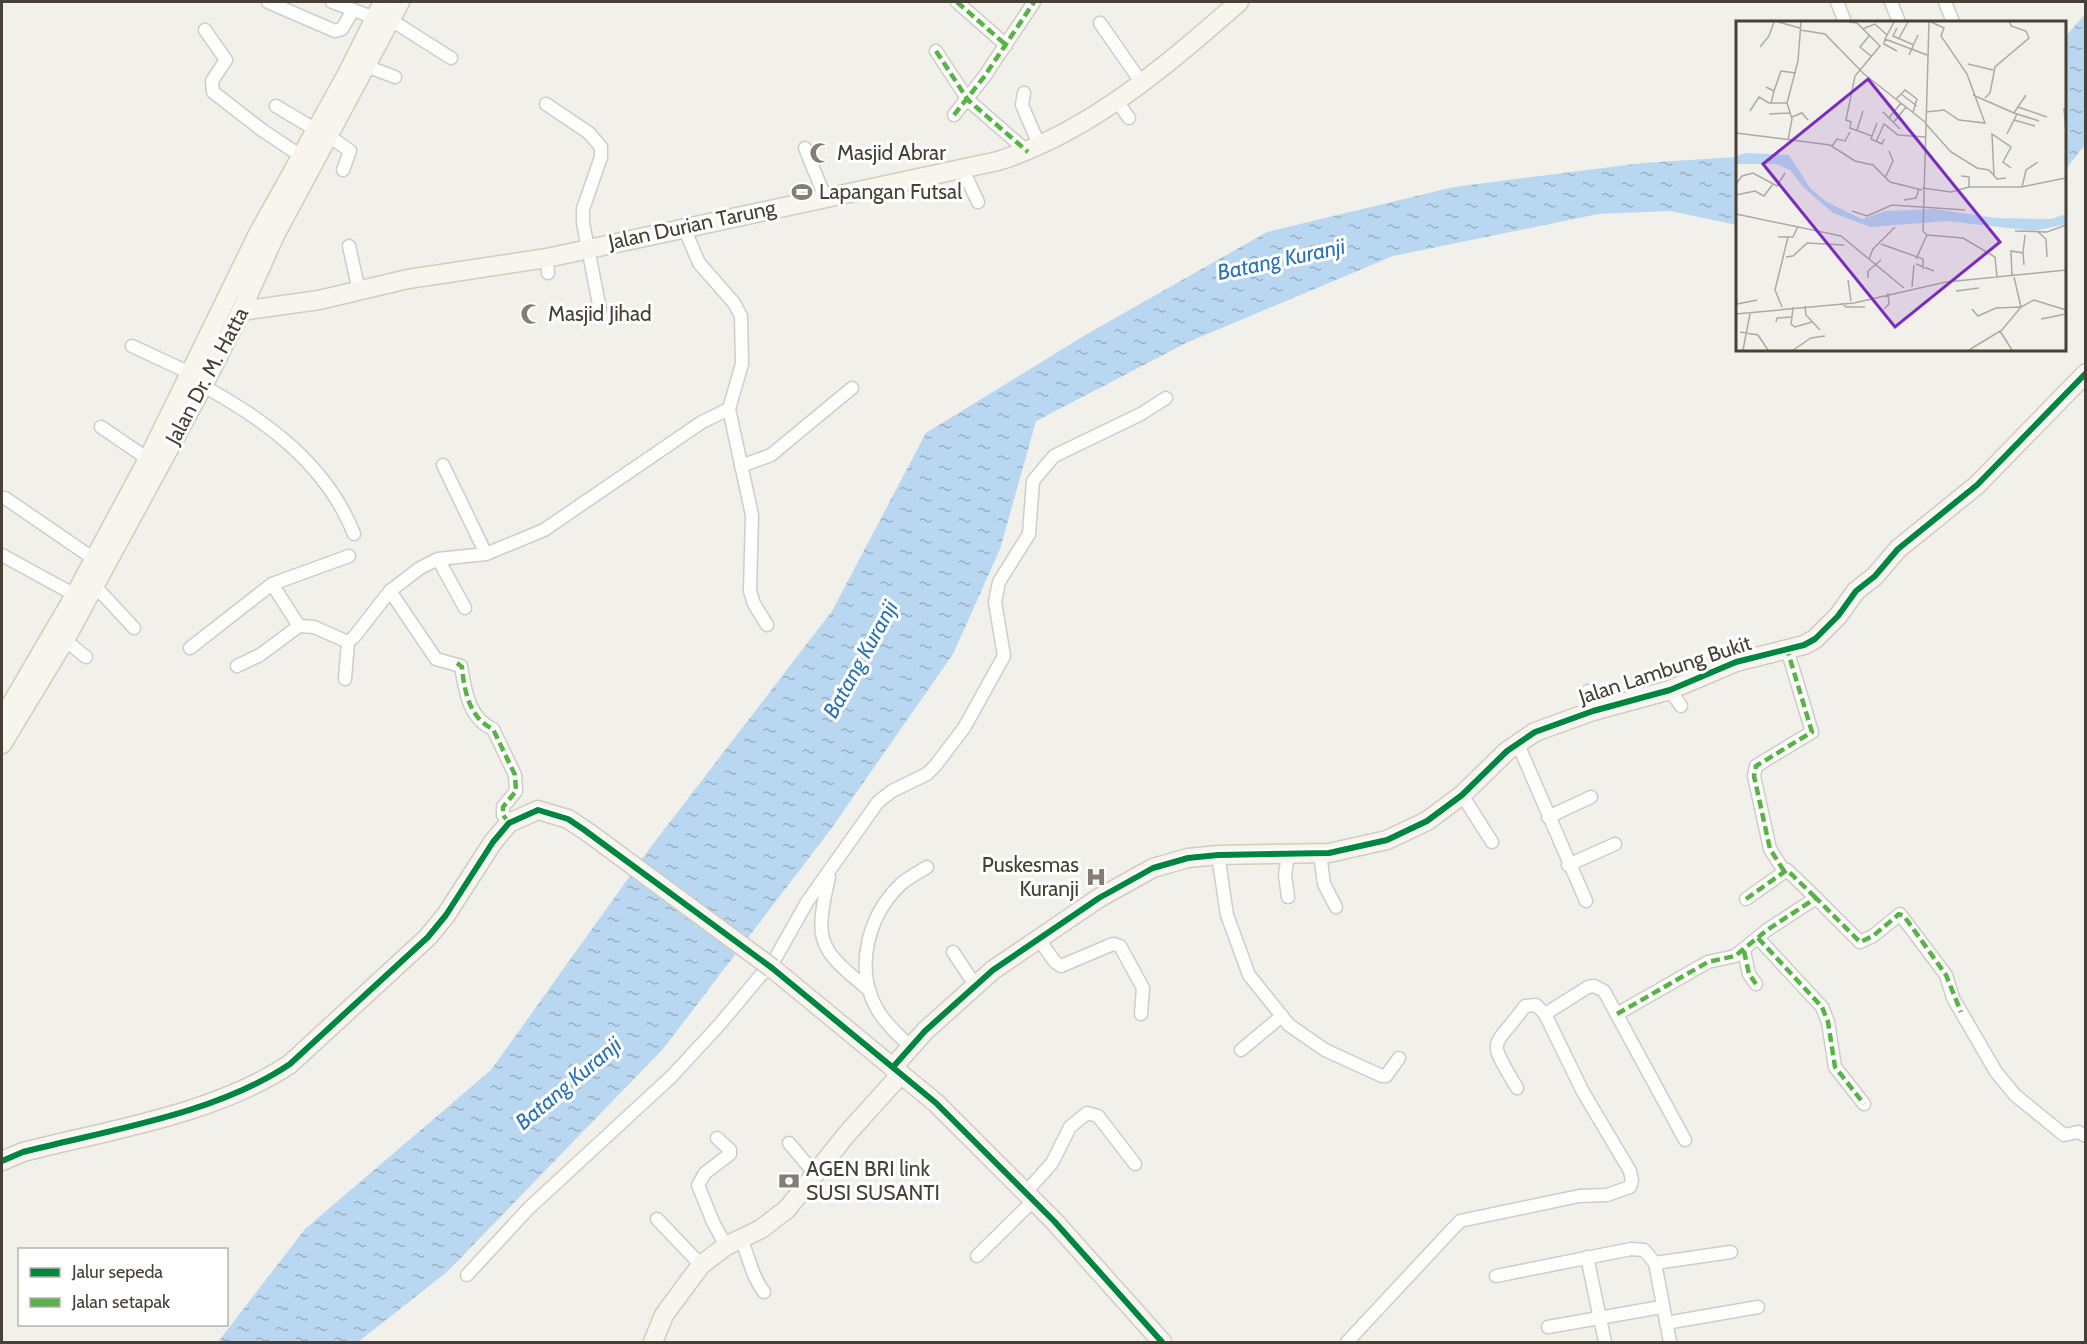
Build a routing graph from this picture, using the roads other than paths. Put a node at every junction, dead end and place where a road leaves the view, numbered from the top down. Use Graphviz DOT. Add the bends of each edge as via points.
graph roads {
  1 [pos="268,2"];
  2 [pos="332,2"];
  3 [pos="400,2"];
  4 [pos="957,2"];
  5 [pos="1034,2"];
  6 [pos="1239,2"];
  7 [pos="1837,2"];
  8 [pos="1891,2"];
  9 [pos="1945,2"];
  10 [pos="353,10"];
  11 [pos="383,13"];
  12 [pos="1845,21"];
  13 [pos="1899,21"];
  14 [pos="1953,21"];
  15 [pos="1100,23"];
  16 [pos="205,30"];
  17 [pos="1006,45"];
  18 [pos="936,51"];
  19 [pos="451,58"];
  20 [pos="366,66"];
  21 [pos="395,77"];
  22 [pos="1141,82"];
  23 [pos="1024,93"];
  24 [pos="968,100"];
  25 [pos="1117,100"];
  26 [pos="546,104"];
  27 [pos="276,106"];
  28 [pos="954,116"];
  29 [pos="1129,118"];
  30 [pos="322,133"];
  31 [pos="805,148"];
  32 [pos="1034,149"];
  33 [pos="302,156"];
  34 [pos="344,170"];
  35 [pos="963,170"];
  36 [pos="292,188"];
  37 [pos="825,197"];
  38 [pos="978,202"];
  39 [pos="684,228"];
  40 [pos="349,246"];
  41 [pos="589,247"];
  42 [pos="359,291"];
  43 [pos="600,309"];
  44 [pos="241,311"];
  45 [pos="132,346"];
  46 [pos="2085,373"];
  47 [pos="196,380"];
  48 [pos="852,388"];
  49 [pos="1166,398"];
  50 [pos="729,409"];
  51 [pos="101,427"];
  52 [pos="148,459"];
  53 [pos="443,465"];
  54 [pos="741,466"];
  55 [pos="5,498"];
  56 [pos="354,534"];
  57 [pos="486,554"];
  58 [pos="2,555"];
  59 [pos="349,556"];
  60 [pos="94,559"];
  61 [pos="438,559"];
  62 [pos="272,584"];
  63 [pos="94,586"];
  64 [pos="390,591"];
  65 [pos="75,595"];
  66 [pos="465,608"];
  67 [pos="767,625"];
  68 [pos="299,626"];
  69 [pos="134,628"];
  70 [pos="62,636"];
  71 [pos="348,642"];
  72 [pos="190,648"];
  73 [pos="1787,649"];
  74 [pos="86,657"];
  75 [pos="237,666"];
  76 [pos="345,679"];
  77 [pos="1670,690"];
  78 [pos="1588,691"];
  79 [pos="1681,706"];
  80 [pos="1593,711"];
  81 [pos="2,720"];
  82 [pos="1517,742"];
  83 [pos="2,744"];
  84 [pos="1462,795"];
  85 [pos="1591,796"];
  86 [pos="1548,817"];
  87 [pos="510,823"];
  88 [pos="1492,842"];
  89 [pos="1616,844"];
  90 [pos="1287,854"];
  91 [pos="1320,854"];
  92 [pos="1218,855"];
  93 [pos="1568,865"];
  94 [pos="927,867"];
  95 [pos="830,871"];
  96 [pos="1784,871"];
  97 [pos="1288,897"];
  98 [pos="1816,898"];
  99 [pos="1746,899"];
  100 [pos="1586,902"];
  101 [pos="1336,906"];
  102 [pos="1038,938"];
  103 [pos="1758,938"];
  104 [pos="1744,951"];
  105 [pos="953,952"];
  106 [pos="1756,984"];
  107 [pos="975,985"];
  108 [pos="869,990"];
  109 [pos="1141,1014"];
  110 [pos="1545,1014"];
  111 [pos="1617,1014"];
  112 [pos="1282,1016"];
  113 [pos="910,1047"];
  114 [pos="1241,1050"];
  115 [pos="1400,1058"];
  116 [pos="897,1070"];
  117 [pos="1517,1088"];
  118 [pos="1864,1104"];
  119 [pos="2085,1136"];
  120 [pos="717,1138"];
  121 [pos="1685,1140"];
  122 [pos="789,1143"];
  123 [pos="2,1161"];
  124 [pos="1135,1164"];
  125 [pos="815,1174"];
  126 [pos="1030,1196"];
  127 [pos="657,1219"];
  128 [pos="734,1242"];
  129 [pos="1731,1252"];
  130 [pos="977,1256"];
  131 [pos="1587,1257"];
  132 [pos="1655,1263"];
  133 [pos="701,1265"];
  134 [pos="466,1275"];
  135 [pos="1496,1276"];
  136 [pos="764,1292"];
  137 [pos="1661,1306"];
  138 [pos="1758,1307"];
  139 [pos="1599,1318"];
  140 [pos="1666,1323"];
  141 [pos="1548,1327"];
  142 [pos="653,1342"];
  143 [pos="1162,1342"];
  144 [pos="1347,1342"];
  145 [pos="1605,1342"];
  146 [pos="1670,1342"];
  1 -- 10 [label="street" via="335,31 342,29"];
  2 -- 10 [label="street"];
  3 -- 11 [label="street, Jalan Dr. M. Hatta"];
  4 -- 17 [label="street"];
  5 -- 17 [label="street"];
  6 -- 22 [label="street, Jalan Durian Tarung"];
  7 -- 12 [label="street"];
  8 -- 13 [label="street"];
  9 -- 14 [label="street"];
  10 -- 11 [label="street"];
  11 -- 19 [label="street"];
  11 -- 20 [label="street, Jalan Dr. M. Hatta"];
  11 -- 30 [label="street, Jalan Dr. M. Hatta"];
  15 -- 22 [label="street"];
  16 -- 33 [label="street" via="226,60 211,85 213,92"];
  17 -- 24 [label="street"];
  18 -- 24 [label="street"];
  20 -- 21 [label="street"];
  20 -- 30 [label="street, Jalan Dr. M. Hatta"];
  22 -- 25 [label="street, Jalan Durian Tarung"];
  23 -- 32 [label="street" via="1022,105"];
  24 -- 28 [label="street"];
  24 -- 32 [label="street"];
  25 -- 29 [label="street"];
  25 -- 32 [label="street, Jalan Durian Tarung"];
  26 -- 41 [label="street" via="589,133 601,147 582,209"];
  27 -- 30 [label="street"];
  30 -- 33 [label="street, Jalan Dr. M. Hatta"];
  30 -- 34 [label="street" via="350,151"];
  30 -- 36 [label="street, Jalan Dr. M. Hatta"];
  31 -- 37 [label="street"];
  32 -- 35 [label="street, Jalan Durian Tarung"];
  33 -- 36 [label="street, Jalan Dr. M. Hatta"];
  35 -- 37 [label="street, Jalan Durian Tarung"];
  35 -- 38 [label="street"];
  36 -- 44 [label="street, Jalan Dr. M. Hatta"];
  36 -- 47 [label="street, Jalan Dr. M. Hatta" via="222,305"];
  37 -- 39 [label="street, Jalan Durian Tarung"];
  39 -- 41 [label="street, Jalan Durian Tarung"];
  39 -- 50 [label="street" via="699,263 741,316 742,364"];
  40 -- 42 [label="street"];
  41 -- 42 [label="street, Jalan Durian Tarung" via="547,265 408,279"];
  41 -- 43 [label="street"];
  42 -- 44 [label="street, Jalan Durian Tarung"];
  44 -- 47 [label="street, Jalan Dr. M. Hatta"];
  45 -- 47 [label="street"];
  46 -- 73 [label="street, Jalan Lambung Bukit" via="1977,485 1898,549 1815,639"];
  47 -- 52 [label="street, Jalan Dr. M. Hatta"];
  47 -- 56 [label="street" via="249,413 297,451 320,474 345,511"];
  47 -- 63 [label="street, Jalan Dr. M. Hatta"];
  48 -- 54 [label="street" via="771,455"];
  49 -- 95 [label="street" via="1054,456 1032,481 1029,534 999,582 994,602 1004,656 949,748 927,774 878,802"];
  50 -- 54 [label="street"];
  50 -- 57 [label="street" via="702,422 544,530"];
  51 -- 52 [label="street"];
  52 -- 60 [label="street, Jalan Dr. M. Hatta"];
  53 -- 57 [label="street"];
  54 -- 67 [label="street" via="752,515 750,591"];
  55 -- 60 [label="street"];
  57 -- 61 [label="street"];
  58 -- 65 [label="street"];
  59 -- 62 [label="street"];
  60 -- 65 [label="street, Jalan Dr. M. Hatta"];
  61 -- 64 [label="street" via="404,578"];
  61 -- 66 [label="street"];
  62 -- 68 [label="street"];
  62 -- 72 [label="street"];
  63 -- 69 [label="street"];
  63 -- 70 [label="street, Jalan Dr. M. Hatta"];
  64 -- 71 [label="street"];
  64 -- 87 [label="street" via="434,657 461,666 471,709 493,729 515,775 516,791 503,808"];
  65 -- 70 [label="street, Jalan Dr. M. Hatta"];
  68 -- 71 [label="street" via="314,627"];
  68 -- 75 [label="street" via="260,655"];
  70 -- 74 [label="street"];
  70 -- 81 [label="street, Jalan Dr. M. Hatta"];
  70 -- 83 [label="street, Jalan Dr. M. Hatta"];
  71 -- 76 [label="street"];
  73 -- 77 [label="street, Jalan Lambung Bukit" via="1736,662"];
  73 -- 96 [label="street" via="1812,732 1756,766 1754,776 1770,849"];
  77 -- 79 [label="street"];
  77 -- 80 [label="street, Jalan Lambung Bukit"];
  78 -- 80 [label="street"];
  80 -- 82 [label="street, Jalan Lambung Bukit"];
  82 -- 84 [label="street, Jalan Lambung Bukit"];
  82 -- 86 [label="street"];
  84 -- 88 [label="street"];
  84 -- 91 [label="street, Jalan Lambung Bukit" via="1409,831 1369,846"];
  85 -- 86 [label="street"];
  86 -- 93 [label="street"];
  87 -- 116 [label="street, bridge" via="538,810 568,819 772,968"];
  87 -- 123 [label="street" via="428,937 282,1070 209,1104 23,1152"];
  89 -- 93 [label="street"];
  90 -- 91 [label="street, Jalan Lambung Bukit"];
  90 -- 92 [label="street, Jalan Lambung Bukit"];
  90 -- 97 [label="street"];
  91 -- 101 [label="street" via="1324,885"];
  92 -- 102 [label="street, Jalan Lambung Bukit" via="1153,868"];
  92 -- 112 [label="street" via="1227,915 1249,975"];
  93 -- 100 [label="street"];
  94 -- 108 [label="street" via="899,886 868,939 864,964"];
  95 -- 108 [label="street" via="821,911 824,943 834,961"];
  95 -- 134 [label="street" via="776,957 720,1024 672,1076 529,1208"];
  96 -- 98 [label="street" via="1792,873"];
  96 -- 99 [label="street"];
  98 -- 103 [label="street"];
  98 -- 119 [label="street" via="1860,942 1899,914 1904,916 1946,975 1961,1012 2004,1082 2064,1135 2078,1132"];
  102 -- 107 [label="street, Jalan Lambung Bukit"];
  102 -- 109 [label="street" via="1061,966 1113,944 1120,946 1143,988"];
  103 -- 104 [label="street"];
  103 -- 118 [label="street" via="1822,1007 1835,1067"];
  104 -- 106 [label="street" via="1749,974"];
  104 -- 111 [label="street" via="1708,962"];
  105 -- 107 [label="street"];
  107 -- 113 [label="street, Jalan Lambung Bukit"];
  108 -- 113 [label="street" via="884,1020"];
  110 -- 111 [label="street" via="1594,986 1604,991"];
  110 -- 117 [label="street" via="1536,1005 1525,1006 1496,1041 1496,1051"];
  110 -- 144 [label="street" via="1583,1092 1630,1171 1632,1184 1626,1190 1607,1195 1579,1196 1460,1221"];
  111 -- 121 [label="street"];
  112 -- 114 [label="street"];
  112 -- 115 [label="street" via="1325,1050 1382,1076"];
  113 -- 116 [label="street, Jalan Lambung Bukit"];
  116 -- 125 [label="street, Jalan Lambung Bukit"];
  116 -- 126 [label="street"];
  120 -- 128 [label="street" via="730,1154 705,1173 698,1185 713,1222"];
  122 -- 125 [label="street"];
  124 -- 126 [label="street" via="1096,1114 1087,1113 1070,1127"];
  125 -- 128 [label="street, Jalan Lambung Bukit" via="781,1215"];
  126 -- 130 [label="street"];
  126 -- 143 [label="street"];
  127 -- 133 [label="street"];
  128 -- 133 [label="street, Jalan Lambung Bukit"];
  128 -- 136 [label="street" via="752,1263 753,1278"];
  129 -- 132 [label="street"];
  131 -- 132 [label="street" via="1638,1249 1644,1250"];
  131 -- 135 [label="street"];
  131 -- 139 [label="street"];
  132 -- 137 [label="street"];
  133 -- 142 [label="street, Jalan Lambung Bukit" via="664,1315"];
  137 -- 139 [label="street"];
  137 -- 140 [label="street"];
  138 -- 140 [label="street"];
  139 -- 141 [label="street"];
  139 -- 145 [label="street"];
  140 -- 146 [label="street"];
}
